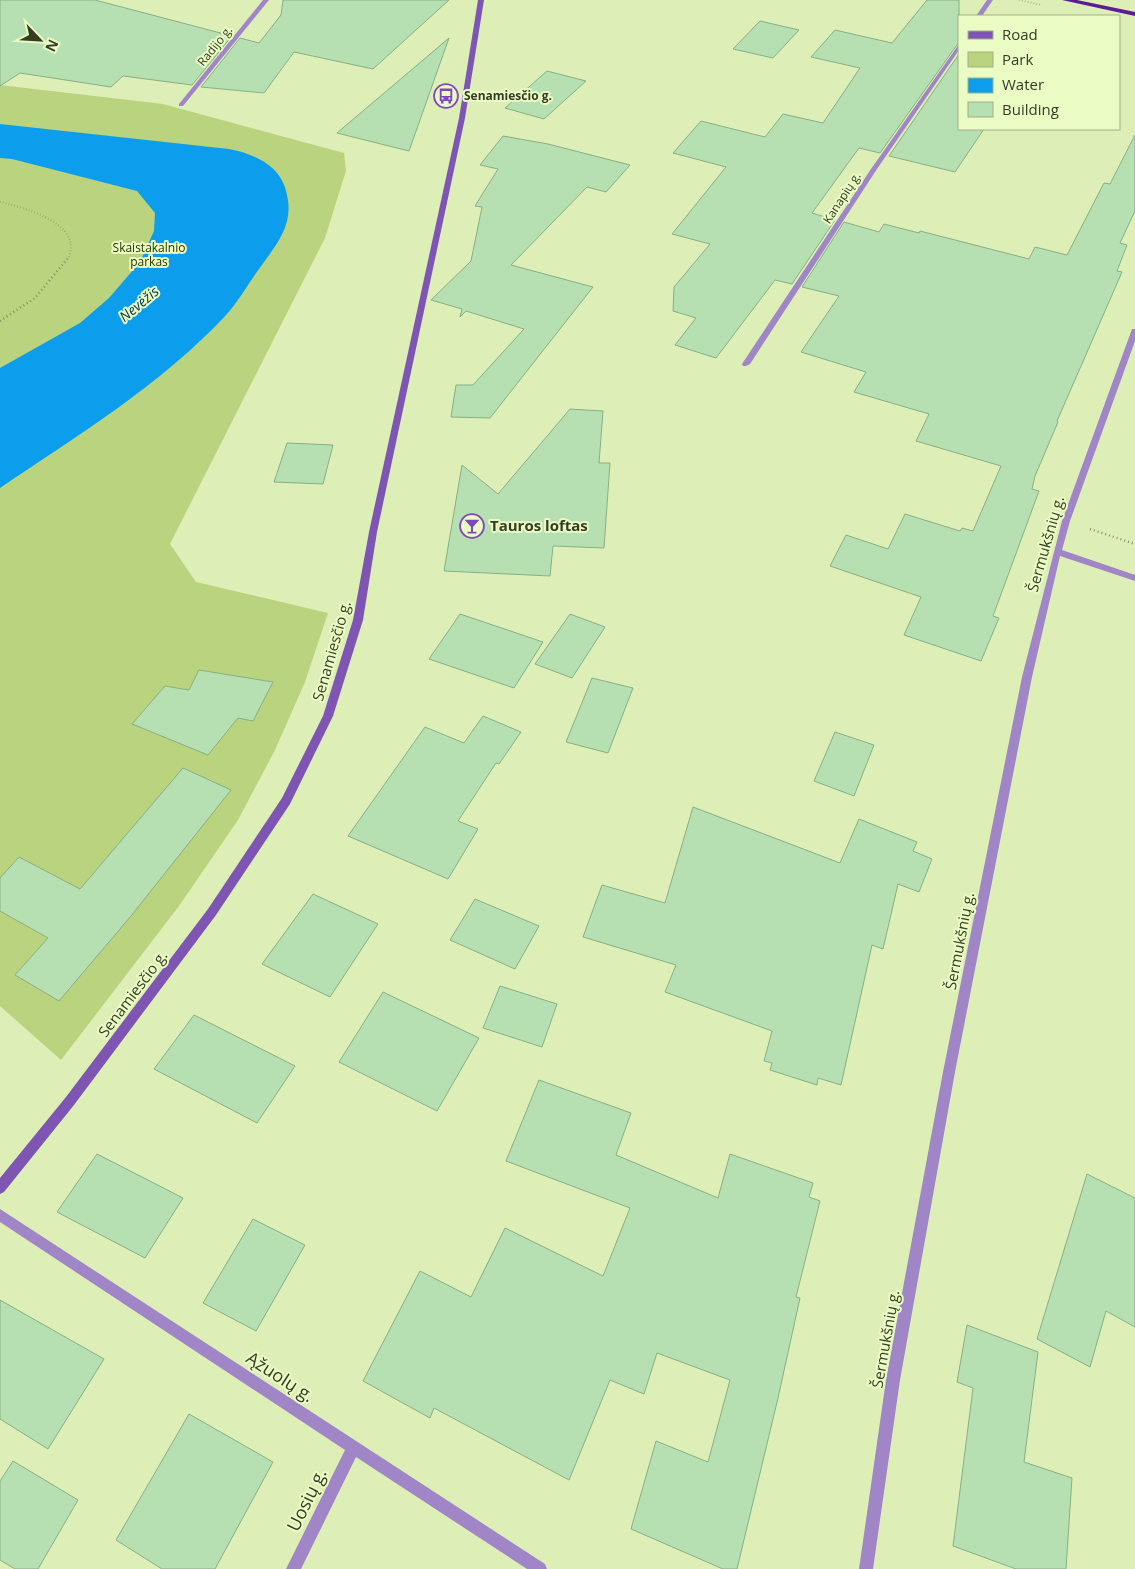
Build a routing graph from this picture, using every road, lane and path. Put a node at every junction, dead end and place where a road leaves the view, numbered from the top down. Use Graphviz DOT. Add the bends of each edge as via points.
graph roads {
  1 [pos="266,0"];
  2 [pos="482,0"];
  3 [pos="990,0"];
  4 [pos="1066,0"];
  5 [pos="1135,14"];
  6 [pos="980,15"];
  7 [pos="958,47"];
  8 [pos="181,105"];
  9 [pos="0,202"];
  10 [pos="0,321"];
  11 [pos="1135,331"];
  12 [pos="746,364"];
  13 [pos="1066,521"];
  14 [pos="1135,544"];
  15 [pos="1057,552"];
  16 [pos="1135,578"];
  17 [pos="0,1188"];
  18 [pos="0,1216"];
  19 [pos="354,1447"];
  20 [pos="293,1569"];
  21 [pos="540,1569"];
  22 [pos="866,1569"];
  1 -- 8 [label="street, Radijo g."];
  2 -- 17 [label="main road, Senamiesčio g." via="462,118 373,532 358,620 328,716 286,801 212,912 70,1101"];
  3 -- 6 [label="street"];
  4 -- 5 [label="highway"];
  7 -- 12 [label="street, Kanapių g."];
  9 -- 10 [label="path" via="42,214 62,228 69,238 71,250 65,264 43,292 24,309"];
  11 -- 13 [label="street, Šermukšnių g."];
  13 -- 14 [label="path"];
  13 -- 15 [label="street, Šermukšnių g."];
  15 -- 16 [label="street"];
  15 -- 22 [label="street, Šermukšnių g." via="1027,677 949,1072 894,1380"];
  18 -- 19 [label="street, Ąžuolų g."];
  19 -- 20 [label="street, Uosių g."];
  19 -- 21 [label="street, Ąžuolų g."];
}
